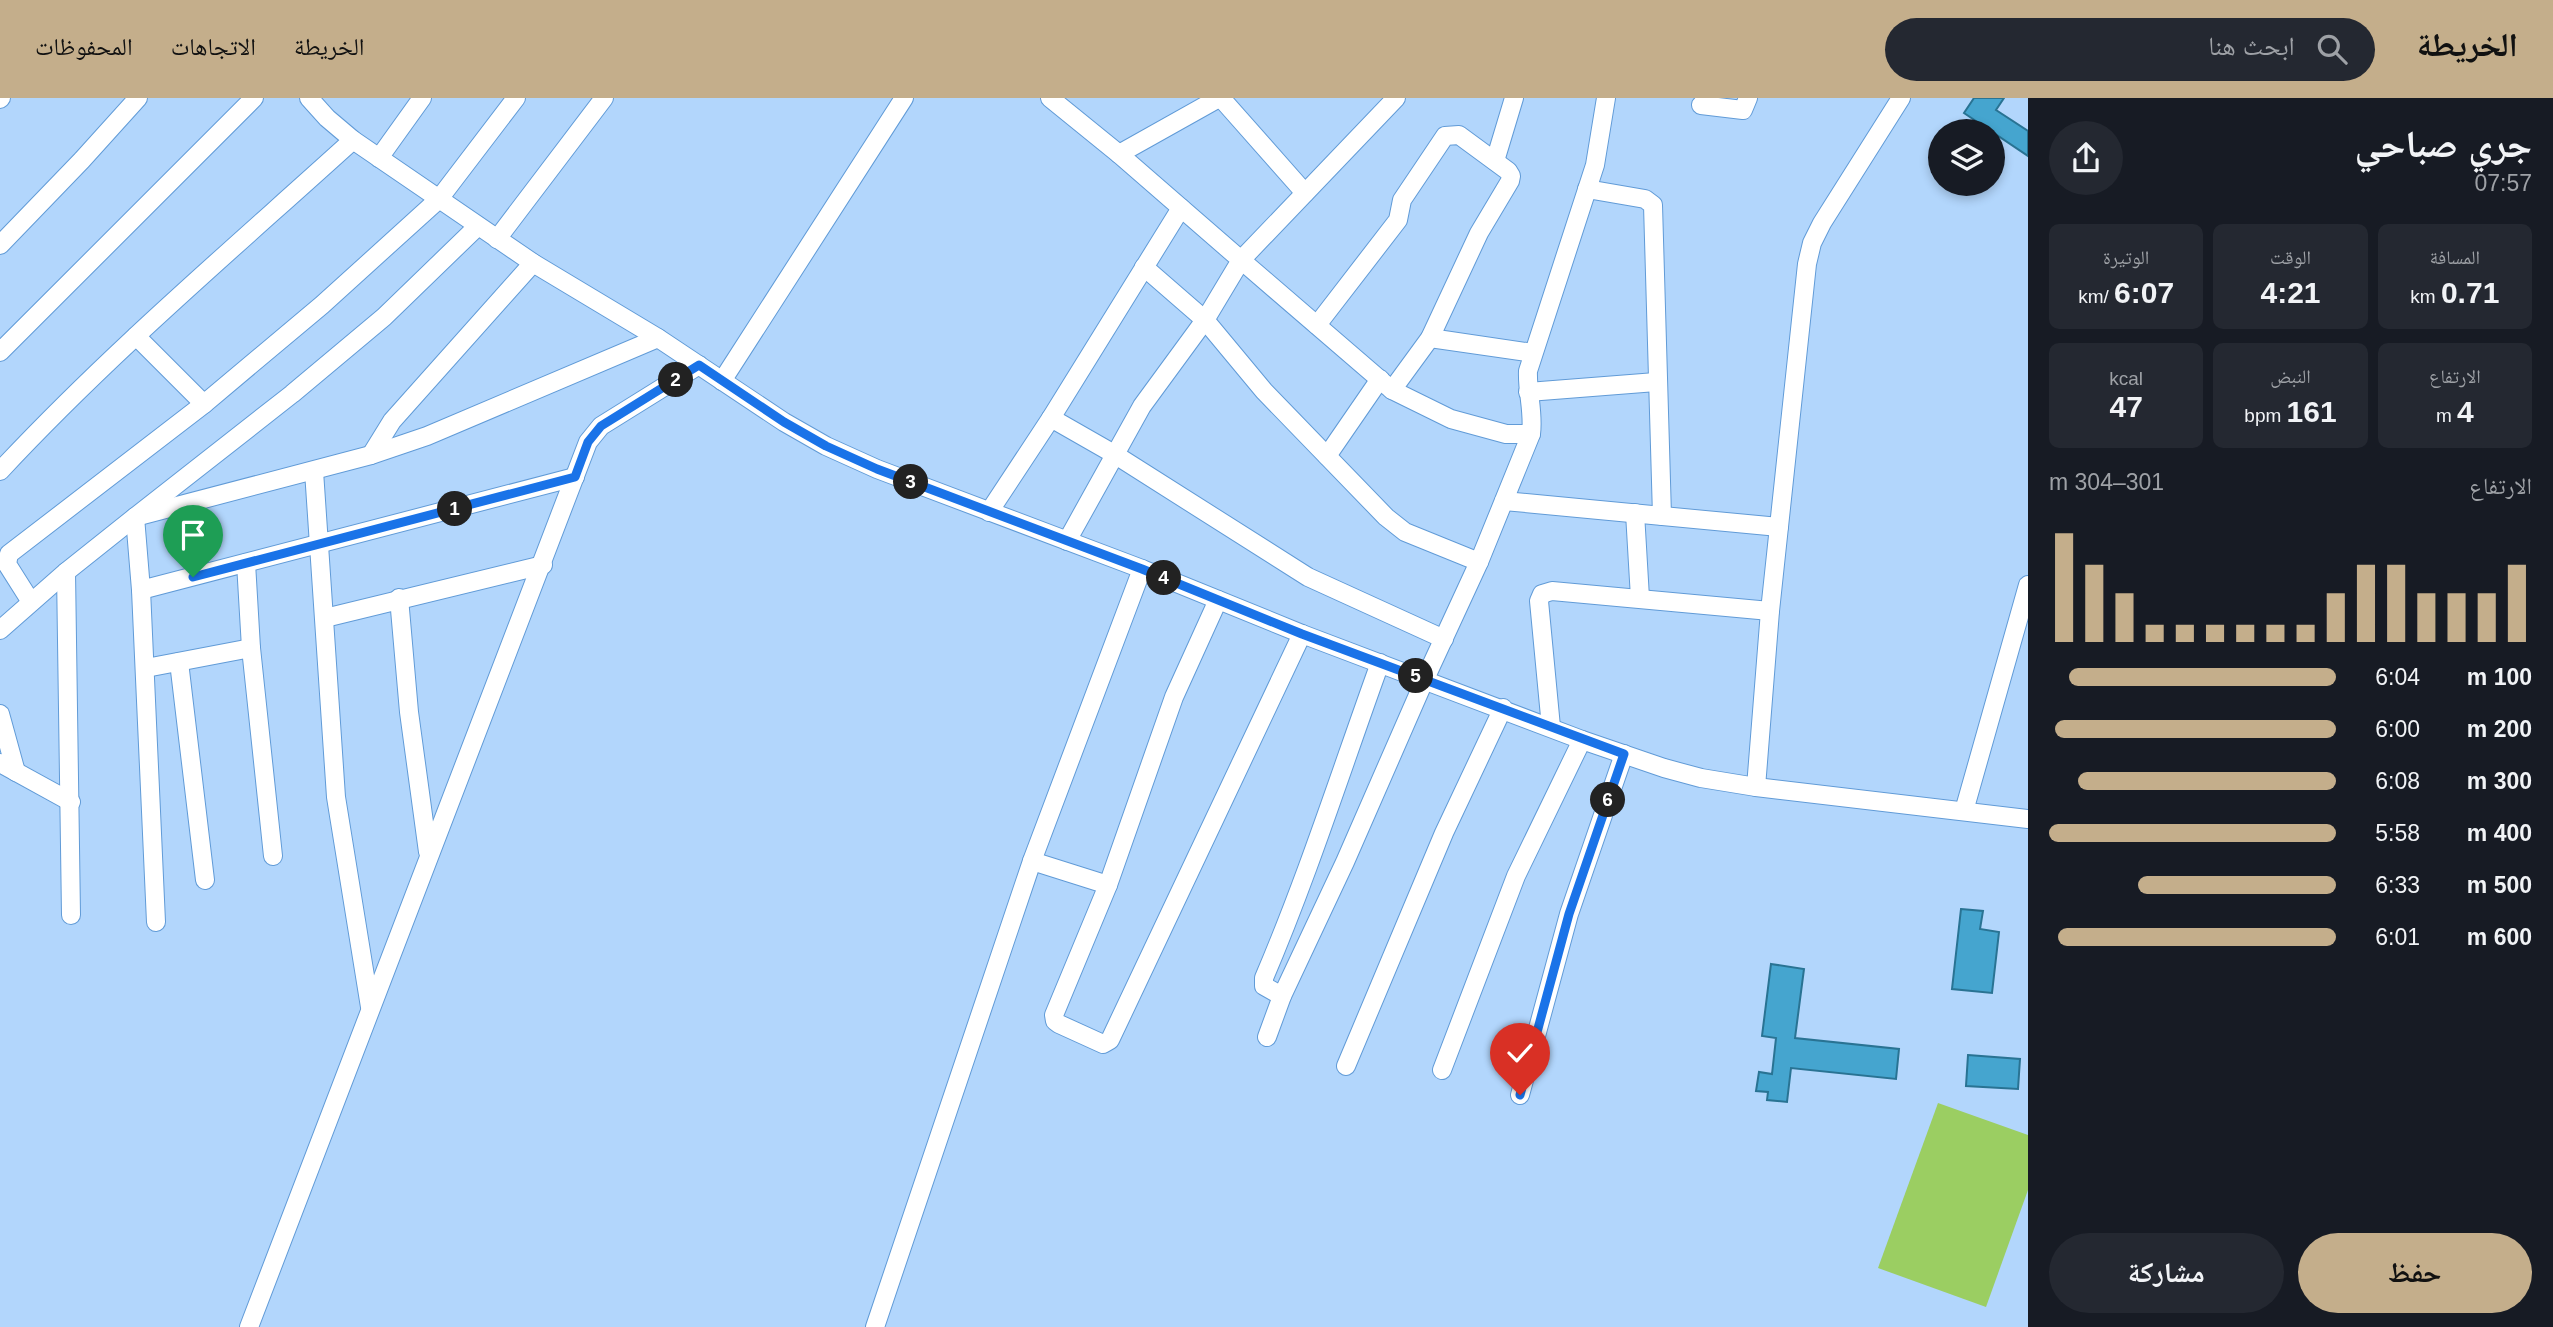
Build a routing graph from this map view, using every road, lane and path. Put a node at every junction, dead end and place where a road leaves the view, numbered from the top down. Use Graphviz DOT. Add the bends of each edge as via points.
graph roads {
  1 [pos="138,98"];
  2 [pos="254,98"];
  3 [pos="422,98"];
  4 [pos="516,98"];
  5 [pos="604,98"];
  6 [pos="904,98"];
  7 [pos="1049,98"];
  8 [pos="1220,98"];
  9 [pos="1396,98"];
  10 [pos="1514,98"];
  11 [pos="1606,98"];
  12 [pos="1748,98"];
  13 [pos="1895,99"];
  14 [pos="315,101"];
  15 [pos="1701,105"];
  16 [pos="354,140"];
  17 [pos="1119,153"];
  18 [pos="379,158"];
  19 [pos="1495,161"];
  20 [pos="1587,189"];
  21 [pos="1305,193"];
  22 [pos="439,199"];
  23 [pos="1181,208"];
  24 [pos="478,226"];
  25 [pos="497,239"];
  26 [pos="0,245"];
  27 [pos="1241,260"];
  28 [pos="533,263"];
  29 [pos="1144,267"];
  30 [pos="1205,320"];
  31 [pos="1317,325"];
  32 [pos="136,336"];
  33 [pos="658,338"];
  34 [pos="1430,338"];
  35 [pos="0,352"];
  36 [pos="1533,353"];
  37 [pos="699,365"];
  38 [pos="722,381"];
  39 [pos="1656,382"];
  40 [pos="1386,384"];
  41 [pos="1528,392"];
  42 [pos="204,404"];
  43 [pos="1051,418"];
  44 [pos="1531,434"];
  45 [pos="1114,454"];
  46 [pos="371,455"];
  47 [pos="1327,456"];
  48 [pos="0,471"];
  49 [pos="314,471"];
  50 [pos="575,477"];
  51 [pos="1504,501"];
  52 [pos="989,512"];
  53 [pos="1635,513"];
  54 [pos="1662,516"];
  55 [pos="135,517"];
  56 [pos="1779,527"];
  57 [pos="1067,541"];
  58 [pos="319,544"];
  59 [pos="1479,562"];
  60 [pos="246,563"];
  61 [pos="543,565"];
  62 [pos="1142,569"];
  63 [pos="66,572"];
  64 [pos="2028,585"];
  65 [pos="141,590"];
  66 [pos="1640,597"];
  67 [pos="399,598"];
  68 [pos="1218,600"];
  69 [pos="31,602"];
  70 [pos="1770,611"];
  71 [pos="325,618"];
  72 [pos="0,630"];
  73 [pos="1302,634"];
  74 [pos="1444,639"];
  75 [pos="251,648"];
  76 [pos="179,662"];
  77 [pos="1380,663"];
  78 [pos="146,668"];
  79 [pos="1425,679"];
  80 [pos="1503,708"];
  81 [pos="0,714"];
  82 [pos="1550,727"];
  83 [pos="1582,740"];
  84 [pos="1624,754"];
  85 [pos="8,768"];
  86 [pos="1756,787"];
  87 [pos="71,802"];
  88 [pos="1964,811"];
  89 [pos="2028,819"];
  90 [pos="429,855"];
  91 [pos="273,856"];
  92 [pos="1032,862"];
  93 [pos="205,880"];
  94 [pos="1108,884"];
  95 [pos="71,915"];
  96 [pos="156,922"];
  97 [pos="1282,996"];
  98 [pos="370,1007"];
  99 [pos="1267,1037"];
  100 [pos="1346,1066"];
  101 [pos="1442,1070"];
  102 [pos="1520,1095"];
  103 [pos="249,1327"];
  104 [pos="875,1327"];
  1 -- 26 [label="street"];
  2 -- 35 [label="street"];
  3 -- 18 [label="street"];
  4 -- 22 [label="street"];
  5 -- 25 [label="street"];
  6 -- 38 [label="street"];
  7 -- 17 [label="street"];
  8 -- 17 [label="street"];
  8 -- 21 [label="street"];
  9 -- 21 [label="street"];
  10 -- 19 [label="street"];
  11 -- 20 [label="street"];
  12 -- 15 [label="street" via="1742,110"];
  13 -- 56 [label="street" via="1812,243"];
  14 -- 16 [label="street"];
  16 -- 18 [label="street"];
  16 -- 32 [label="street"];
  17 -- 23 [label="street"];
  18 -- 22 [label="street"];
  19 -- 31 [label="street" via="1459,135 1445,136 1402,200 1398,220"];
  19 -- 34 [label="street" via="1508,171 1510,181 1479,233"];
  20 -- 36 [label="street"];
  20 -- 39 [label="street" via="1645,199 1653,205"];
  21 -- 27 [label="street"];
  22 -- 24 [label="street"];
  22 -- 42 [label="street"];
  23 -- 27 [label="street"];
  23 -- 29 [label="street"];
  24 -- 25 [label="street"];
  24 -- 55 [label="street" via="384,317"];
  25 -- 28 [label="street"];
  27 -- 30 [label="street"];
  27 -- 31 [label="street"];
  28 -- 33 [label="street"];
  28 -- 46 [label="street" via="392,421"];
  29 -- 30 [label="street"];
  29 -- 43 [label="street"];
  30 -- 45 [label="street" via="1142,406"];
  30 -- 47 [label="street"];
  31 -- 40 [label="street"];
  32 -- 42 [label="street"];
  32 -- 48 [label="street"];
  33 -- 37 [label="street"];
  33 -- 46 [label="street" via="427,436"];
  34 -- 36 [label="street"];
  34 -- 40 [label="street"];
  36 -- 41 [label="street"];
  37 -- 38 [label="street"];
  37 -- 50 [label="street" via="601,426 588,442"];
  38 -- 52 [label="street" via="826,446"];
  39 -- 41 [label="street"];
  39 -- 54 [label="street"];
  40 -- 44 [label="street" via="1451,419 1506,434"];
  40 -- 47 [label="street"];
  41 -- 44 [label="street"];
  42 -- 69 [label="street" via="9,554 7,564"];
  43 -- 45 [label="street"];
  43 -- 52 [label="street"];
  44 -- 51 [label="street"];
  45 -- 57 [label="street"];
  45 -- 74 [label="street" via="1308,577"];
  46 -- 49 [label="street"];
  47 -- 59 [label="street" via="1405,532"];
  49 -- 55 [label="street"];
  49 -- 58 [label="street"];
  50 -- 58 [label="street"];
  50 -- 61 [label="street"];
  51 -- 53 [label="street"];
  51 -- 59 [label="street"];
  52 -- 57 [label="street"];
  53 -- 54 [label="street"];
  53 -- 66 [label="street"];
  54 -- 56 [label="street"];
  55 -- 63 [label="street"];
  55 -- 65 [label="street"];
  56 -- 70 [label="street"];
  57 -- 62 [label="street"];
  58 -- 60 [label="street"];
  58 -- 71 [label="street"];
  59 -- 74 [label="street"];
  60 -- 65 [label="street"];
  60 -- 75 [label="street"];
  61 -- 67 [label="street"];
  61 -- 90 [label="street"];
  62 -- 68 [label="street"];
  62 -- 92 [label="street"];
  63 -- 69 [label="street"];
  63 -- 87 [label="street"];
  64 -- 88 [label="street"];
  65 -- 78 [label="street"];
  66 -- 70 [label="street"];
  66 -- 82 [label="street" via="1542,594"];
  67 -- 71 [label="street"];
  67 -- 90 [label="street"];
  68 -- 73 [label="street"];
  68 -- 94 [label="street" via="1174,697"];
  69 -- 72 [label="street"];
  70 -- 86 [label="street"];
  71 -- 98 [label="street" via="336,797"];
  73 -- 77 [label="street"];
  73 -- 94 [label="street" via="1110,1040 1103,1044 1059,1024 1054,1015"];
  74 -- 79 [label="street"];
  75 -- 76 [label="street"];
  75 -- 91 [label="street"];
  76 -- 78 [label="street"];
  76 -- 93 [label="street"];
  77 -- 79 [label="street"];
  77 -- 97 [label="street" via="1296,903 1264,978 1264,986"];
  78 -- 96 [label="street"];
  79 -- 80 [label="street"];
  79 -- 97 [label="street"];
  80 -- 82 [label="street"];
  80 -- 100 [label="street" via="1444,833"];
  81 -- 85 [label="street"];
  82 -- 83 [label="street"];
  83 -- 84 [label="street"];
  83 -- 101 [label="street" via="1516,876"];
  84 -- 86 [label="street" via="1702,778"];
  84 -- 102 [label="street" via="1569,914"];
  85 -- 87 [label="street"];
  86 -- 88 [label="street"];
  87 -- 95 [label="street"];
  88 -- 89 [label="street"];
  90 -- 98 [label="street"];
  92 -- 94 [label="street"];
  92 -- 104 [label="street"];
  97 -- 99 [label="street"];
  98 -- 103 [label="street"];
}
